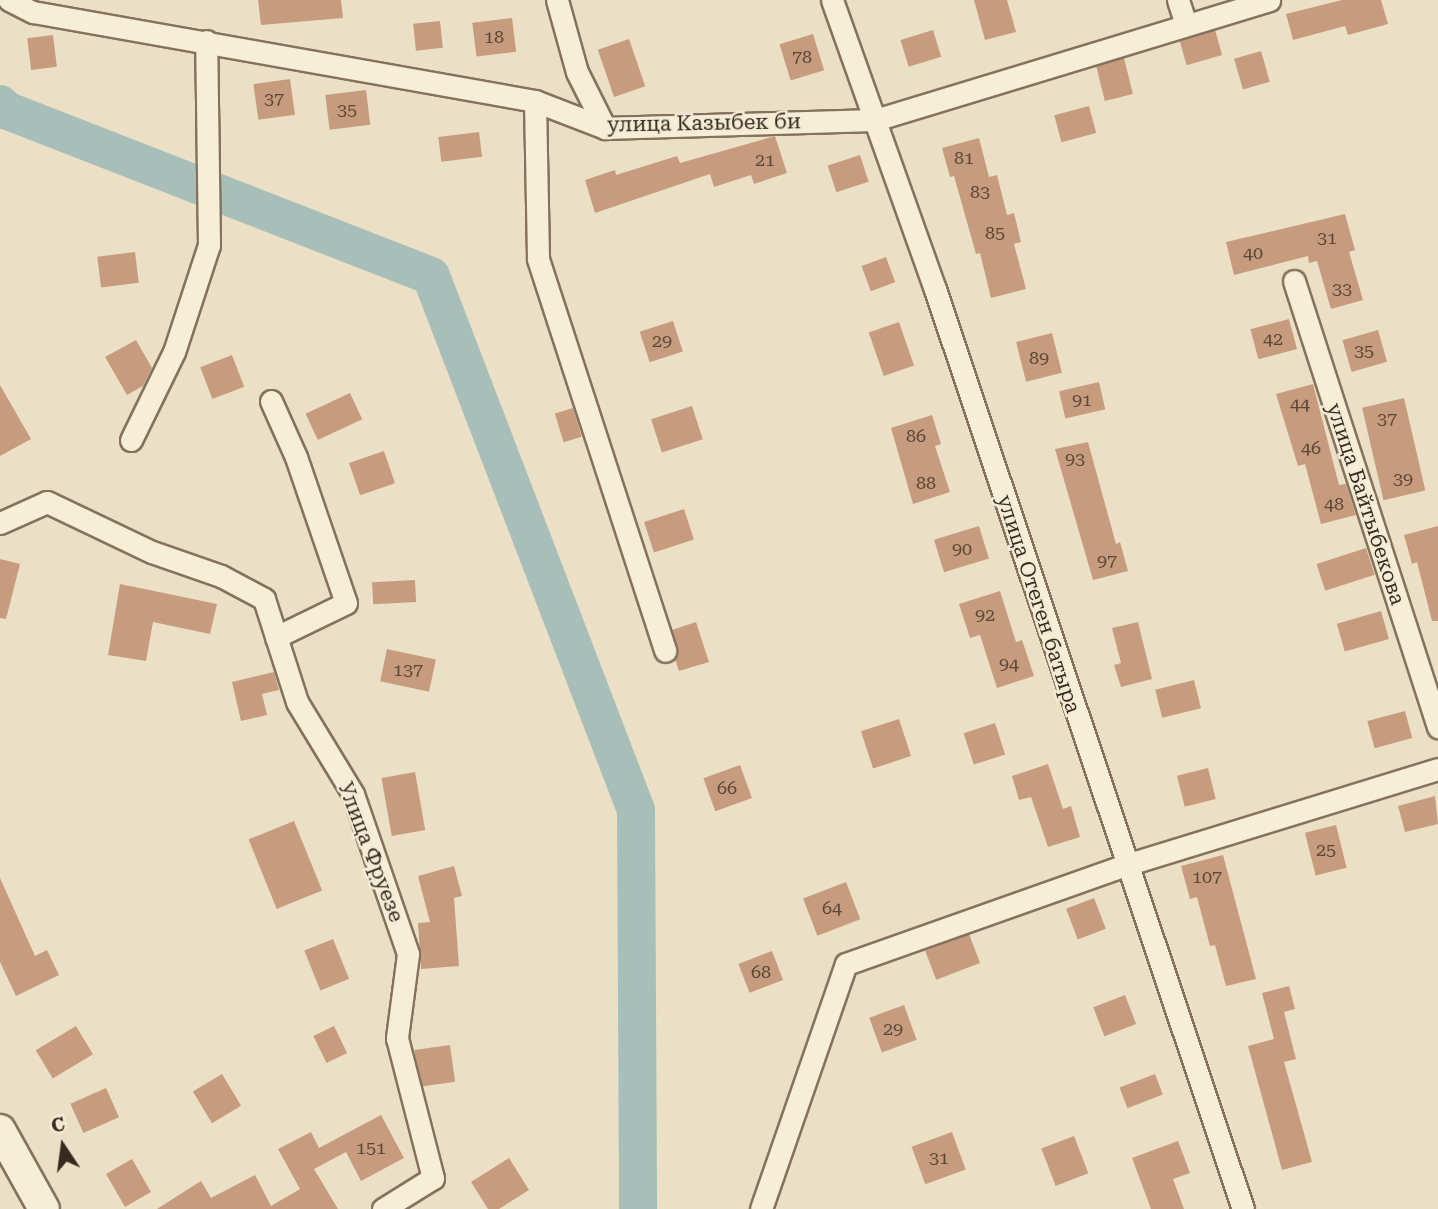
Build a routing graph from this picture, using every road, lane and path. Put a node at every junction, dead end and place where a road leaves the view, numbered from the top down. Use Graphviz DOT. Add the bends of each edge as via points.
graph roads {
  1 [pos="9,0"];
  2 [pos="557,0"];
  3 [pos="832,0"];
  4 [pos="1178,0"];
  5 [pos="1269,0"];
  6 [pos="1186,25"];
  7 [pos="206,41"];
  8 [pos="535,101"];
  9 [pos="875,120"];
  10 [pos="605,128"];
  11 [pos="1294,281"];
  12 [pos="271,401"];
  13 [pos="131,440"];
  14 [pos="0,523"];
  15 [pos="276,637"];
  16 [pos="665,651"];
  17 [pos="1438,727"];
  18 [pos="1438,769"];
  19 [pos="1126,865"];
  20 [pos="0,1130"];
  21 [pos="44,1209"];
  22 [pos="383,1209"];
  23 [pos="761,1209"];
  24 [pos="1242,1209"];
  1 -- 7 [label="street, улица Казыбек би" via="33,12"];
  2 -- 10 [label="street" via="577,72"];
  3 -- 9 [label="street, улица Отеген батыра"];
  4 -- 6 [label="street"];
  5 -- 6 [label="street, улица Казыбек би"];
  6 -- 9 [label="street, улица Казыбек би"];
  7 -- 8 [label="street, улица Казыбек би"];
  7 -- 13 [label="street" via="209,245 174,352"];
  8 -- 10 [label="street, улица Казыбек би"];
  8 -- 16 [label="street" via="538,259"];
  9 -- 10 [label="street, улица Казыбек би"];
  9 -- 19 [label="street, улица Отеген батыра"];
  11 -- 17 [label="street, улица Байтыбекова"];
  12 -- 15 [label="street" via="296,457 346,603"];
  14 -- 15 [label="street, Улица Фруезе" via="47,502 264,599"];
  15 -- 22 [label="street, Улица Фруезе" via="297,702 354,794 408,954 397,1038 433,1178"];
  18 -- 19 [label="street"];
  19 -- 23 [label="street" via="846,964"];
  19 -- 24 [label="street, улица Отеген батыра"];
  20 -- 21 [label="main road"];
}
